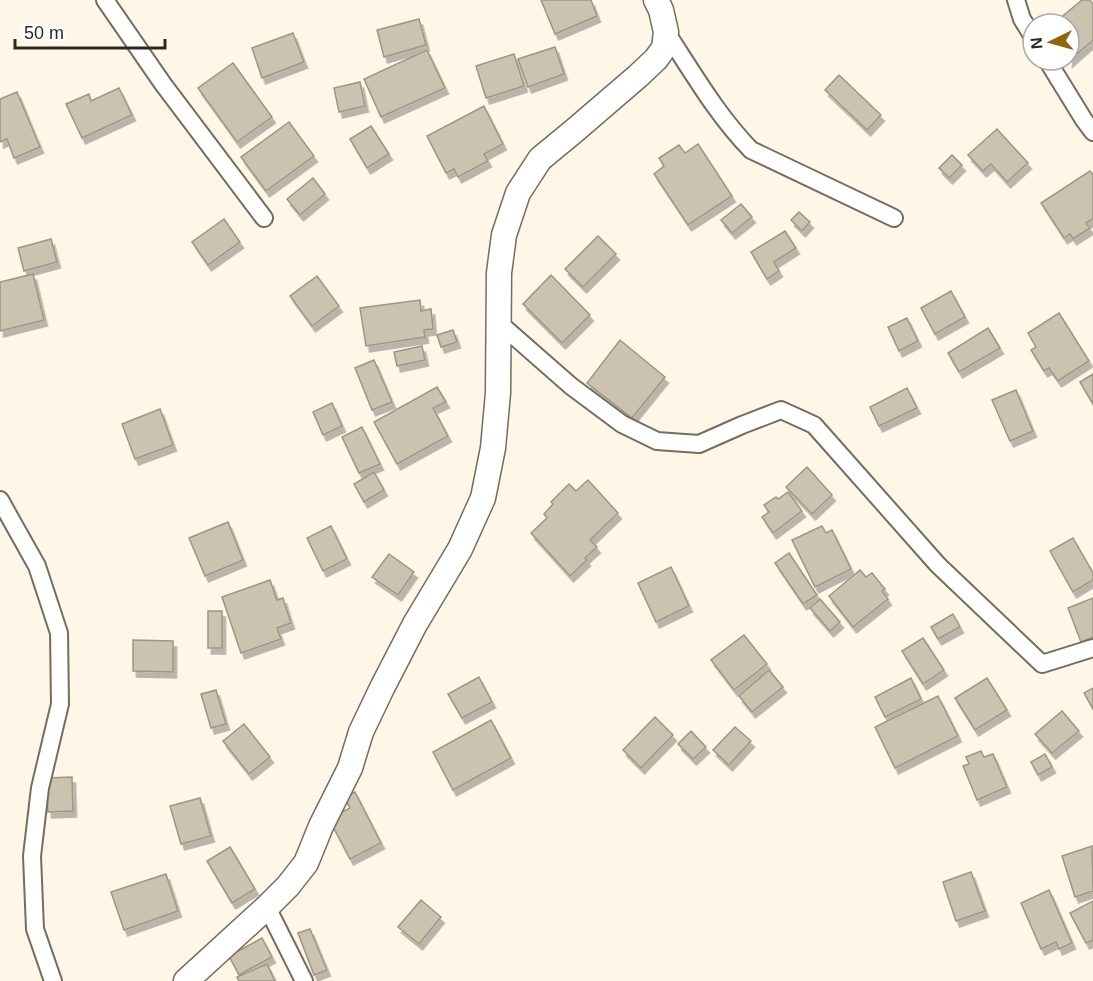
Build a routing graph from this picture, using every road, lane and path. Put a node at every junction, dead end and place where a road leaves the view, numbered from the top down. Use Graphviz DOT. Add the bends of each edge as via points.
graph roads {
  1 [pos="105,0"];
  2 [pos="656,0"];
  3 [pos="1016,0"];
  4 [pos="1021,16"];
  5 [pos="666,32"];
  6 [pos="1054,72"];
  7 [pos="1093,132"];
  8 [pos="894,218"];
  9 [pos="264,219"];
  10 [pos="498,322"];
  11 [pos="0,500"];
  12 [pos="1093,648"];
  13 [pos="267,907"];
  14 [pos="53,981"];
  15 [pos="186,981"];
  16 [pos="304,981"];
  1 -- 9 [label="street"];
  2 -- 5 [label="street"];
  3 -- 4 [label="street"];
  5 -- 8 [label="street" via="698,83 751,150"];
  5 -- 10 [label="street" via="664,48 656,59 540,159 518,193 504,235"];
  6 -- 7 [label="street"];
  10 -- 12 [label="street" via="571,386 622,424 657,441 699,444 781,410 814,425 938,565 1042,664"];
  10 -- 13 [label="street" via="498,393 483,498 460,549 382,688 306,863"];
  11 -- 14 [label="street" via="37,566 59,633 60,704 40,788 32,856 35,929"];
  13 -- 15 [label="street"];
  13 -- 16 [label="street"];
}
